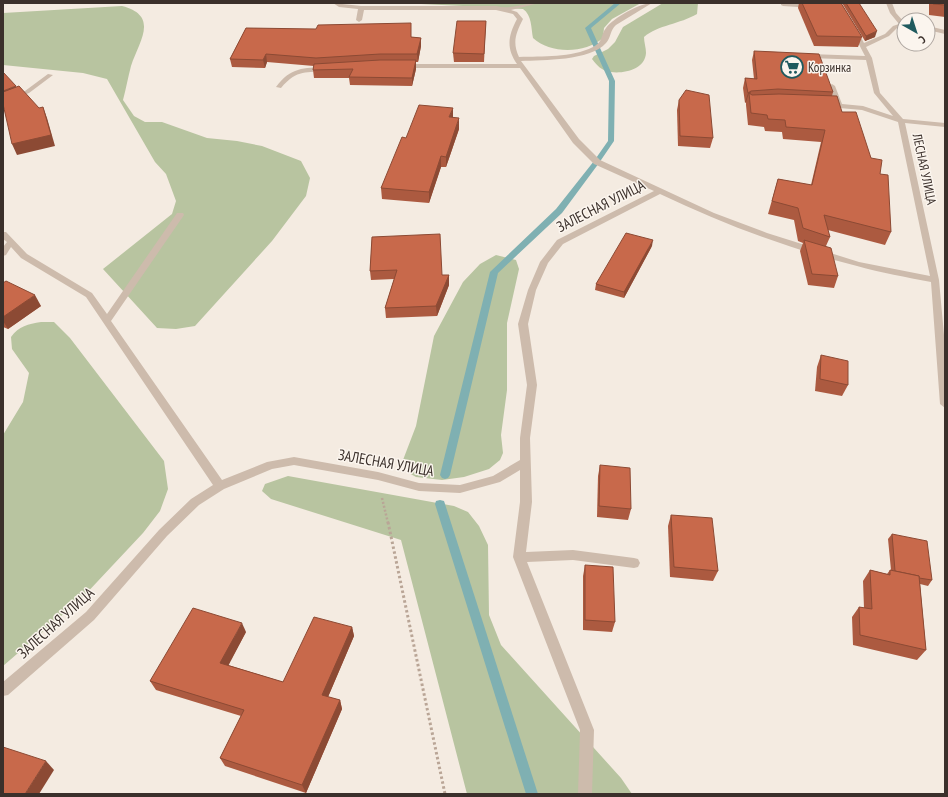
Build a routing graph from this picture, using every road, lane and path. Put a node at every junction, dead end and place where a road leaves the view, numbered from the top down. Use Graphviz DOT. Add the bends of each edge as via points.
graph roads {
  1 [pos="336,3"];
  2 [pos="536,3"];
  3 [pos="650,3"];
  4 [pos="889,3"];
  5 [pos="783,4"];
  6 [pos="817,6"];
  7 [pos="361,8"];
  8 [pos="504,10"];
  9 [pos="896,16"];
  10 [pos="359,20"];
  11 [pos="852,26"];
  12 [pos="896,26"];
  13 [pos="863,46"];
  14 [pos="810,56"];
  15 [pos="869,58"];
  16 [pos="517,59"];
  17 [pos="396,66"];
  18 [pos="522,66"];
  19 [pos="336,68"];
  20 [pos="50,75"];
  21 [pos="832,86"];
  22 [pos="279,87"];
  23 [pos="3,101"];
  24 [pos="816,104"];
  25 [pos="839,105"];
  26 [pos="900,121"];
  27 [pos="945,125"];
  28 [pos="661,191"];
  29 [pos="180,215"];
  30 [pos="3,234"];
  31 [pos="11,242"];
  32 [pos="3,253"];
  33 [pos="935,280"];
  34 [pos="107,320"];
  35 [pos="943,370"];
  36 [pos="945,404"];
  37 [pos="525,462"];
  38 [pos="378,476"];
  39 [pos="220,486"];
  40 [pos="519,557"];
  41 [pos="634,563"];
  42 [pos="3,690"];
  43 [pos="445,794"];
  44 [pos="584,794"];
  1 -- 7 [label="street, ЗАЛЕСНАЯ УЛИЦА" via="340,6"];
  2 -- 8 [label="street"];
  3 -- 16 [label="street" via="616,22 609,28 604,42 594,49 561,56"];
  4 -- 9 [label="street"];
  5 -- 6 [label="street"];
  7 -- 8 [label="street, ЗАЛЕСНАЯ УЛИЦА"];
  7 -- 10 [label="street"];
  8 -- 16 [label="street, ЗАЛЕСНАЯ УЛИЦА" via="515,13 520,19 510,38"];
  11 -- 13 [label="street, ЛЕСНАЯ УЛИЦА"];
  12 -- 13 [label="street" via="887,35"];
  13 -- 15 [label="street, ЛЕСНАЯ УЛИЦА"];
  14 -- 15 [label="street"];
  15 -- 26 [label="street, ЛЕСНАЯ УЛИЦА" via="877,93"];
  16 -- 18 [label="street, ЗАЛЕСНАЯ УЛИЦА"];
  17 -- 18 [label="street"];
  18 -- 28 [label="street, ЗАЛЕСНАЯ УЛИЦА" via="576,141 597,162"];
  19 -- 22 [label="street" via="296,71 288,75"];
  20 -- 23 [label="street" via="27,92"];
  21 -- 25 [label="street"];
  24 -- 25 [label="street"];
  25 -- 26 [label="street" via="863,108"];
  26 -- 27 [label="street"];
  26 -- 33 [label="street, ЛЕСНАЯ УЛИЦА"];
  28 -- 33 [label="street, ЗАЛЕСНАЯ УЛИЦА" via="711,215 814,252"];
  28 -- 37 [label="street, ЗАЛЕСНАЯ УЛИЦА" via="560,242 544,262 532,290 523,324 532,385 525,438"];
  29 -- 34 [label="street"];
  30 -- 31 [label="street"];
  31 -- 32 [label="street"];
  31 -- 34 [label="street" via="24,256 89,295"];
  33 -- 35 [label="street, ЛЕСНАЯ УЛИЦА"];
  34 -- 39 [label="street"];
  35 -- 36 [label="street, ЛЕСНАЯ УЛИЦА"];
  37 -- 38 [label="street, ЗАЛЕСНАЯ УЛИЦА" via="496,479 460,489 419,486"];
  37 -- 40 [label="street" via="526,502"];
  38 -- 39 [label="street, ЗАЛЕСНАЯ УЛИЦА" via="294,461 271,465"];
  38 -- 43 [label="path"];
  39 -- 42 [label="street, ЗАЛЕСНАЯ УЛИЦА" via="195,502 163,533 90,616"];
  40 -- 41 [label="street" via="573,554"];
  40 -- 44 [label="street" via="587,730"];
}
